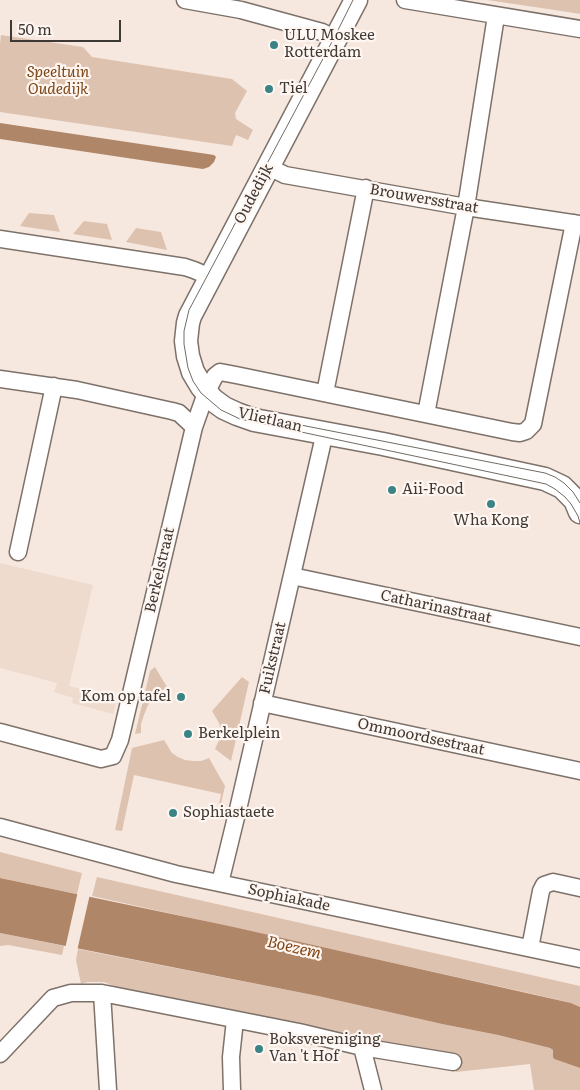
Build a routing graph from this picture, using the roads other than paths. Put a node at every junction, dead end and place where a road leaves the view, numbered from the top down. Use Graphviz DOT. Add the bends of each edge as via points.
graph roads {
  1 [pos="185,0"];
  2 [pos="356,0"];
  3 [pos="405,0"];
  4 [pos="496,16"];
  5 [pos="580,29"];
  6 [pos="336,39"];
  7 [pos="269,167"];
  8 [pos="366,188"];
  9 [pos="466,207"];
  10 [pos="577,223"];
  11 [pos="0,238"];
  12 [pos="210,277"];
  13 [pos="0,379"];
  14 [pos="211,384"];
  15 [pos="54,386"];
  16 [pos="326,393"];
  17 [pos="426,414"];
  18 [pos="194,427"];
  19 [pos="325,432"];
  20 [pos="578,504"];
  21 [pos="18,552"];
  22 [pos="292,576"];
  23 [pos="580,637"];
  24 [pos="262,703"];
  25 [pos="0,732"];
  26 [pos="580,771"];
  27 [pos="0,826"];
  28 [pos="220,883"];
  29 [pos="580,888"];
  30 [pos="530,948"];
  31 [pos="580,959"];
  32 [pos="102,993"];
  33 [pos="235,1020"];
  34 [pos="362,1047"];
  35 [pos="0,1054"];
  36 [pos="453,1062"];
  37 [pos="108,1090"];
  38 [pos="232,1090"];
  39 [pos="374,1090"];
  1 -- 6 [label="street" via="241,10 322,32"];
  2 -- 6 [label="street, Oudedijk"];
  3 -- 4 [label="street"];
  4 -- 5 [label="street"];
  4 -- 9 [label="street"];
  6 -- 7 [label="street, Oudedijk"];
  7 -- 8 [label="street, Brouwersstraat" via="285,175"];
  7 -- 12 [label="street, Oudedijk"];
  8 -- 9 [label="street, Brouwersstraat"];
  8 -- 16 [label="street"];
  9 -- 10 [label="street, Brouwersstraat"];
  9 -- 17 [label="street"];
  10 -- 17 [label="street" via="533,424 520,433"];
  11 -- 12 [label="street" via="185,267"];
  12 -- 14 [label="street, Oudedijk" via="190,316 186,341 197,379"];
  13 -- 15 [label="street"];
  14 -- 16 [label="street" via="220,372"];
  14 -- 18 [label="street, Berkelstraat"];
  14 -- 19 [label="street, Vlietlaan" via="220,405 237,414"];
  15 -- 18 [label="street" via="179,413"];
  15 -- 21 [label="street"];
  16 -- 17 [label="street"];
  18 -- 25 [label="street, Berkelstraat" via="113,756 101,759"];
  19 -- 20 [label="street, Vlietlaan" via="545,478 562,487"];
  19 -- 22 [label="street, Fuikstraat"];
  22 -- 23 [label="street, Catharinastraat"];
  22 -- 24 [label="street, Fuikstraat"];
  24 -- 26 [label="street, Ommoordsestraat"];
  24 -- 28 [label="street, Fuikstraat"];
  27 -- 28 [label="street, Sophiakade"];
  28 -- 30 [label="street, Sophiakade"];
  29 -- 30 [label="street" via="553,882 544,885"];
  30 -- 31 [label="street, Sophiakade"];
  32 -- 33 [label="street"];
  32 -- 35 [label="street" via="70,993 53,998"];
  32 -- 37 [label="street"];
  33 -- 34 [label="street"];
  33 -- 38 [label="street" via="230,1057"];
  34 -- 36 [label="street"];
  34 -- 39 [label="street"];
}
